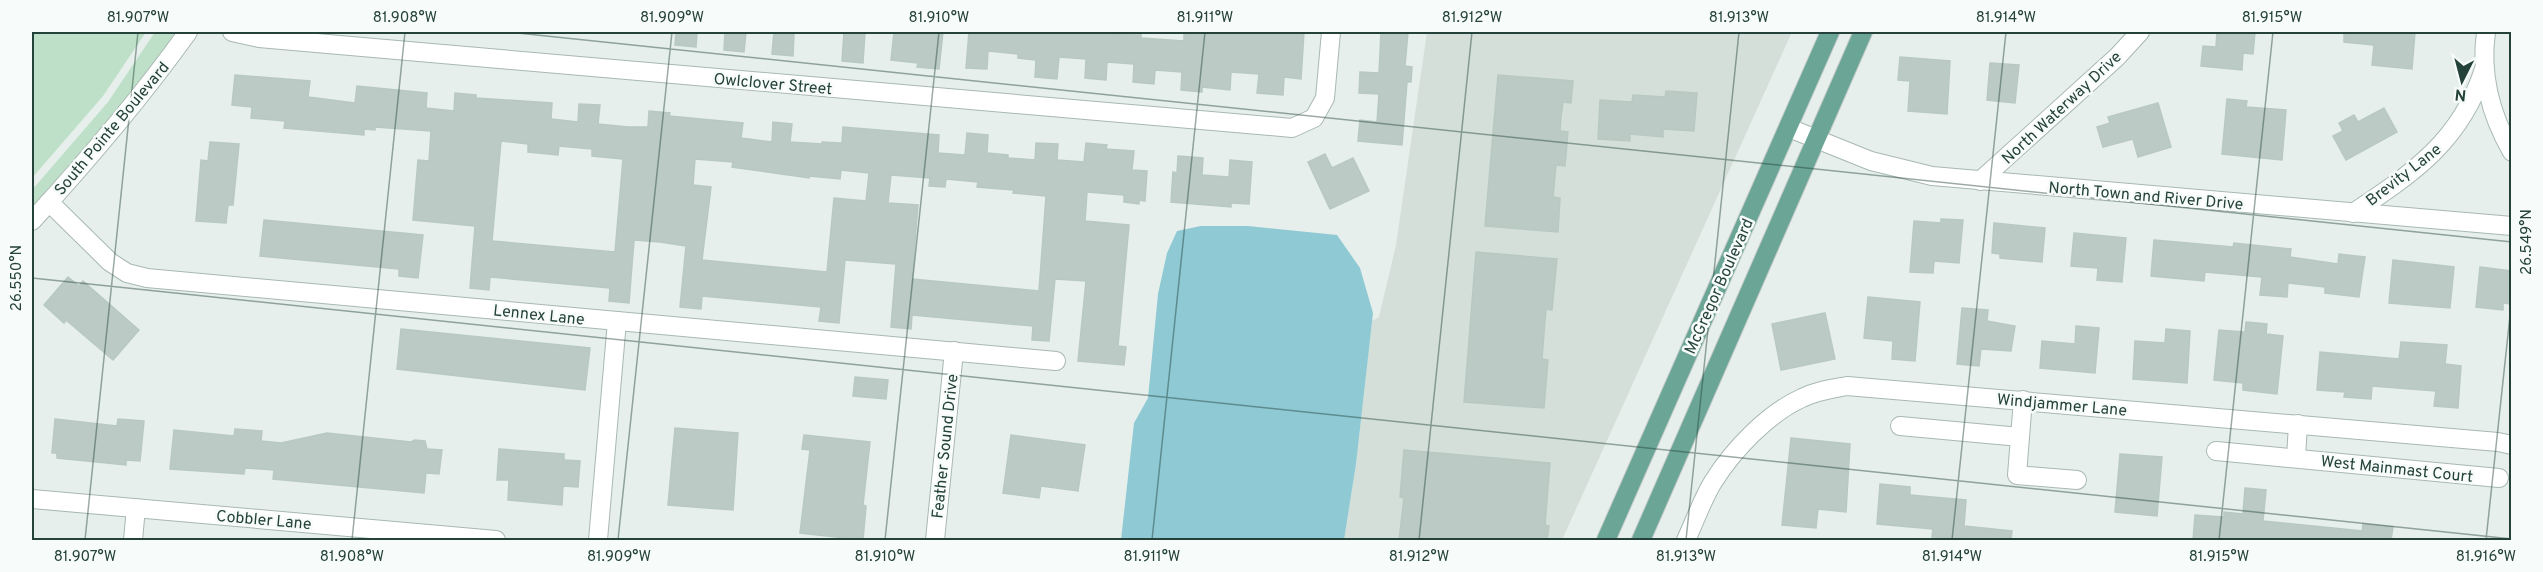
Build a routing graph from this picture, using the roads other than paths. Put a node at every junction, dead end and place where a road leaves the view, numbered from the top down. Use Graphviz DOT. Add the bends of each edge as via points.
graph roads {
  1 [pos="188,32"];
  2 [pos="232,32"];
  3 [pos="1331,32"];
  4 [pos="1830,32"];
  5 [pos="1863,32"];
  6 [pos="2140,32"];
  7 [pos="2486,32"];
  8 [pos="2484,69"];
  9 [pos="1789,128"];
  10 [pos="1817,140"];
  11 [pos="2511,152"];
  12 [pos="1980,181"];
  13 [pos="49,202"];
  14 [pos="2353,213"];
  15 [pos="32,221"];
  16 [pos="2511,226"];
  17 [pos="617,321"];
  18 [pos="954,351"];
  19 [pos="1056,361"];
  20 [pos="2023,400"];
  21 [pos="2298,424"];
  22 [pos="1900,426"];
  23 [pos="2020,437"];
  24 [pos="2511,445"];
  25 [pos="2216,451"];
  26 [pos="2295,458"];
  27 [pos="2499,478"];
  28 [pos="2077,480"];
  29 [pos="32,499"];
  30 [pos="136,508"];
  31 [pos="339,534"];
  32 [pos="133,540"];
  33 [pos="496,540"];
  34 [pos="598,540"];
  35 [pos="934,540"];
  36 [pos="1606,540"];
  37 [pos="1641,540"];
  38 [pos="1686,540"];
  1 -- 13 [label="street, South Pointe Boulevard" via="154,79"];
  2 -- 3 [label="street, Owlclover Street" via="259,38 1292,128 1314,118 1325,98"];
  4 -- 9 [label="main road, McGregor Boulevard"];
  5 -- 10 [label="main road, McGregor Boulevard"];
  6 -- 12 [label="street, North Waterway Drive"];
  7 -- 8 [label="street, Brevity Lane"];
  8 -- 11 [label="street, Brevity Lane" via="2494,116"];
  8 -- 14 [label="street, Brevity Lane" via="2475,97 2438,148"];
  9 -- 10 [label="street, North Town and River Drive"];
  9 -- 36 [label="main road, McGregor Boulevard"];
  10 -- 12 [label="street, North Town and River Drive" via="1909,172"];
  10 -- 37 [label="main road, McGregor Boulevard"];
  12 -- 14 [label="street, North Town and River Drive"];
  13 -- 15 [label="street, South Pointe Boulevard"];
  13 -- 17 [label="street, Lennex Lane" via="110,262 127,273 147,278"];
  14 -- 16 [label="street, North Town and River Drive"];
  17 -- 18 [label="street, Lennex Lane"];
  17 -- 34 [label="street"];
  18 -- 19 [label="street, Lennex Lane"];
  18 -- 35 [label="street, Feather Sound Drive"];
  20 -- 21 [label="street, Windjammer Lane"];
  20 -- 23 [label="street"];
  20 -- 38 [label="street, Windjammer Lane" via="1847,386 1803,398 1768,421 1725,465"];
  21 -- 24 [label="street, Windjammer Lane"];
  21 -- 26 [label="street"];
  22 -- 23 [label="street"];
  23 -- 28 [label="street" via="2017,475"];
  25 -- 26 [label="street, West Mainmast Court"];
  26 -- 27 [label="street, West Mainmast Court"];
  29 -- 30 [label="street, Cobbler Lane"];
  30 -- 31 [label="street, Cobbler Lane"];
  30 -- 32 [label="street"];
  31 -- 33 [label="street, Cobbler Lane"];
}
